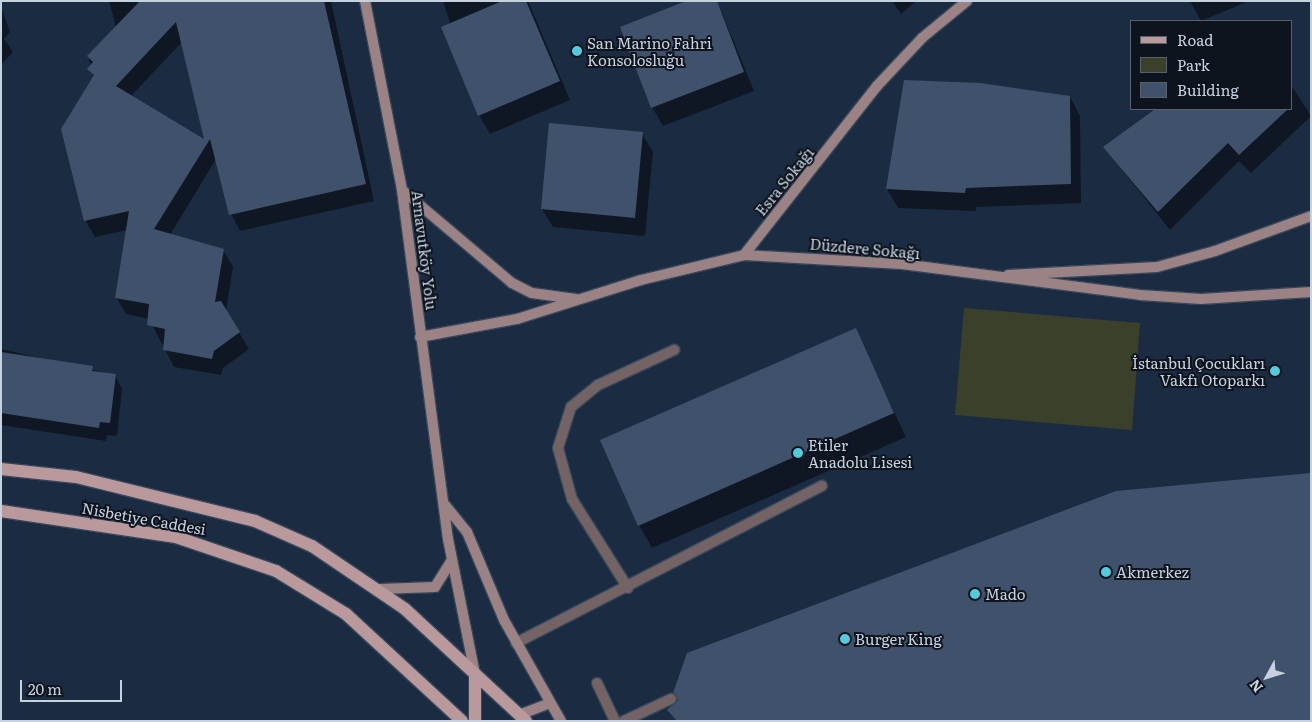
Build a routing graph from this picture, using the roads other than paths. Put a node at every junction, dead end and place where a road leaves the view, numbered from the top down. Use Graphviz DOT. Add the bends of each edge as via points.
graph roads {
  1 [pos="365,1"];
  2 [pos="967,1"];
  3 [pos="402,190"];
  4 [pos="1311,216"];
  5 [pos="744,255"];
  6 [pos="982,276"];
  7 [pos="1311,292"];
  8 [pos="577,299"];
  9 [pos="420,337"];
  10 [pos="674,350"];
  11 [pos="1,469"];
  12 [pos="822,486"];
  13 [pos="445,504"];
  14 [pos="1,511"];
  15 [pos="452,560"];
  16 [pos="628,588"];
  17 [pos="380,589"];
  18 [pos="516,643"];
  19 [pos="475,674"];
  20 [pos="597,682"];
  21 [pos="671,699"];
  22 [pos="550,703"];
  23 [pos="522,718"];
  24 [pos="462,721"];
  25 [pos="475,721"];
  26 [pos="507,721"];
  27 [pos="561,721"];
  28 [pos="615,721"];
  29 [pos="624,721"];
  1 -- 3 [label="main road, Arnavutköy Yolu"];
  2 -- 5 [label="main road, Esra Sokağı" via="922,38 877,86"];
  3 -- 8 [label="main road" via="512,284 532,293"];
  3 -- 9 [label="main road, Arnavutköy Yolu"];
  4 -- 6 [label="main road" via="1215,251 1157,267"];
  5 -- 6 [label="main road, Düzdere Sokağı" via="902,264"];
  5 -- 8 [label="main road"];
  6 -- 7 [label="main road" via="1201,299"];
  8 -- 9 [label="main road" via="517,318"];
  9 -- 13 [label="main road, Arnavutköy Yolu"];
  10 -- 16 [label="lane" via="598,386 571,407 558,448 572,499"];
  11 -- 17 [label="main road, Nisbetiye Caddesi" via="76,477 255,521 312,546"];
  12 -- 16 [label="lane"];
  13 -- 15 [label="main road, Arnavutköy Yolu"];
  13 -- 18 [label="main road" via="467,532"];
  14 -- 24 [label="main road, Nisbetiye Caddesi" via="176,537 276,571 346,614"];
  15 -- 17 [label="main road" via="435,587"];
  15 -- 19 [label="main road, Arnavutköy Yolu"];
  16 -- 18 [label="lane"];
  17 -- 19 [label="main road, Nisbetiye Caddesi"];
  18 -- 22 [label="main road"];
  19 -- 23 [label="main road"];
  19 -- 25 [label="main road"];
  20 -- 28 [label="lane"];
  21 -- 29 [label="lane"];
  22 -- 23 [label="main road"];
  22 -- 27 [label="main road"];
  23 -- 26 [label="main road"];
}
